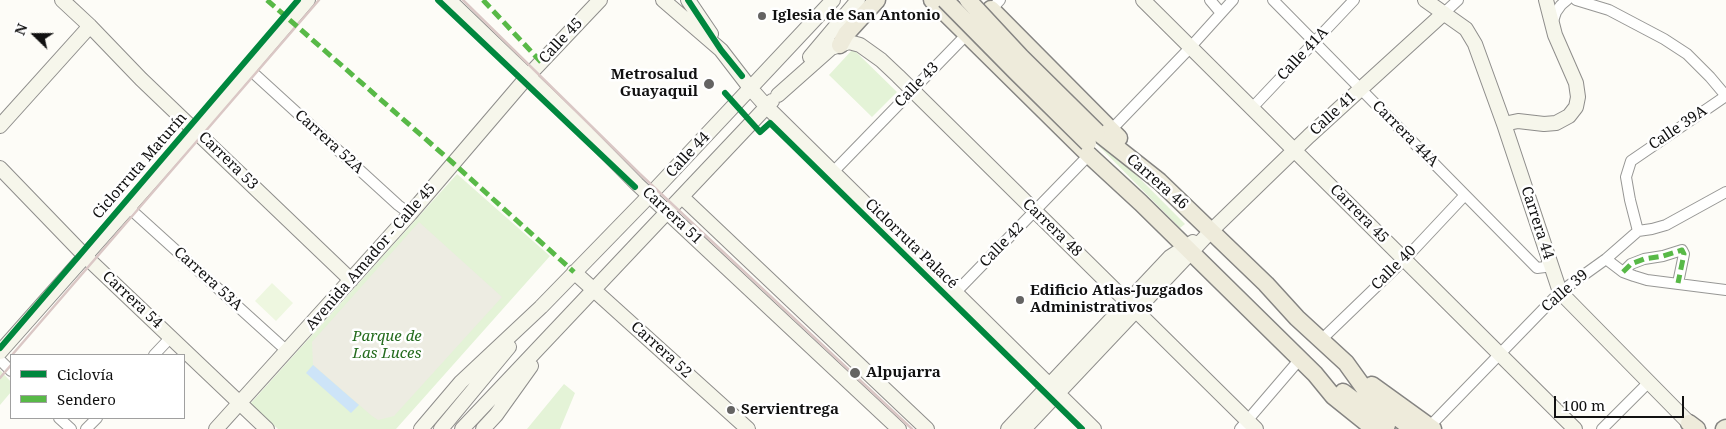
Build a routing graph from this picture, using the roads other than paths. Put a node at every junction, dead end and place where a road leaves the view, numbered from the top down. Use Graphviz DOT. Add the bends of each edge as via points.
graph roads {
  1 [pos="62,0"];
  2 [pos="308,0"];
  3 [pos="449,0"];
  4 [pos="600,0"];
  5 [pos="663,0"];
  6 [pos="688,0"];
  7 [pos="833,0"];
  8 [pos="858,0"];
  9 [pos="876,0"];
  10 [pos="932,0"];
  11 [pos="945,0"];
  12 [pos="968,0"];
  13 [pos="1143,0"];
  14 [pos="1210,0"];
  15 [pos="1233,0"];
  16 [pos="1273,0"];
  17 [pos="1354,0"];
  18 [pos="1425,0"];
  19 [pos="1458,0"];
  20 [pos="1546,0"];
  21 [pos="1567,0"];
  22 [pos="1576,0"];
  23 [pos="996,5"];
  24 [pos="1221,13"];
  25 [pos="1444,13"];
  26 [pos="1552,25"];
  27 [pos="90,26"];
  28 [pos="967,35"];
  29 [pos="1314,42"];
  30 [pos="840,45"];
  31 [pos="1191,47"];
  32 [pos="721,50"];
  33 [pos="248,69"];
  34 [pos="526,79"];
  35 [pos="751,89"];
  36 [pos="1361,89"];
  37 [pos="912,90"];
  38 [pos="778,95"];
  39 [pos="1726,96"];
  40 [pos="767,107"];
  41 [pos="1252,108"];
  42 [pos="1504,124"];
  43 [pos="0,126"];
  44 [pos="196,131"];
  45 [pos="1096,140"];
  46 [pos="1295,150"];
  47 [pos="0,168"];
  48 [pos="834,171"];
  49 [pos="1726,192"];
  50 [pos="650,195"];
  51 [pos="1465,195"];
  52 [pos="682,197"];
  53 [pos="128,207"];
  54 [pos="668,211"];
  55 [pos="1034,211"];
  56 [pos="410,214"];
  57 [pos="1211,231"];
  58 [pos="1638,231"];
  59 [pos="85,256"];
  60 [pos="1190,256"];
  61 [pos="1405,259"];
  62 [pos="1549,259"];
  63 [pos="1606,259"];
  64 [pos="574,272"];
  65 [pos="1623,272"];
  66 [pos="351,280"];
  67 [pos="1678,283"];
  68 [pos="593,288"];
  69 [pos="1726,290"];
  70 [pos="956,292"];
  71 [pos="1560,292"];
  72 [pos="541,307"];
  73 [pos="1131,307"];
  74 [pos="562,324"];
  75 [pos="171,337"];
  76 [pos="1321,340"];
  77 [pos="287,351"];
  78 [pos="0,352"];
  79 [pos="155,354"];
  80 [pos="1500,354"];
  81 [pos="1300,359"];
  82 [pos="0,360"];
  83 [pos="1346,364"];
  84 [pos="10,370"];
  85 [pos="1315,374"];
  86 [pos="1649,382"];
  87 [pos="1053,389"];
  88 [pos="241,403"];
  89 [pos="60,419"];
  90 [pos="95,419"];
  91 [pos="496,422"];
  92 [pos="1248,426"];
  93 [pos="1693,426"];
  94 [pos="1399,427"];
  95 [pos="1431,428"];
  96 [pos="71,429"];
  97 [pos="86,429"];
  98 [pos="216,429"];
  99 [pos="267,429"];
  100 [pos="421,429"];
  101 [pos="441,429"];
  102 [pos="462,429"];
  103 [pos="483,429"];
  104 [pos="748,429"];
  105 [pos="899,429"];
  106 [pos="927,429"];
  107 [pos="1008,429"];
  108 [pos="1024,429"];
  109 [pos="1094,429"];
  110 [pos="1374,429"];
  111 [pos="1575,429"];
  112 [pos="1602,429"];
  1 -- 27 [label="street, Carrera 53"];
  2 -- 33 [label="street"];
  3 -- 34 [label="street, Carrera 51"];
  4 -- 34 [label="street, Calle 45"];
  5 -- 32 [label="street"];
  6 -- 32 [label="street"];
  7 -- 35 [label="street, Calle 44"];
  8 -- 38 [label="street, Calle 44"];
  9 -- 30 [label="main road"];
  10 -- 28 [label="main road, Carrera 46"];
  11 -- 45 [label="main road, Carrera 46, bridge" via="1016,72"];
  12 -- 45 [label="main road, Carrera 46, bridge"];
  13 -- 31 [label="street, Carrera 45"];
  14 -- 24 [label="street"];
  15 -- 24 [label="street, Calle 42"];
  16 -- 29 [label="street, Carrera 44A"];
  17 -- 29 [label="street, Calle 41A"];
  18 -- 25 [label="street, Carrera 44"];
  19 -- 25 [label="street, Calle 41"];
  20 -- 26 [label="street"];
  21 -- 26 [label="street" via="1556,12"];
  22 -- 39 [label="street" via="1609,10 1664,39 1693,60"];
  23 -- 28 [label="street, Calle 43"];
  23 -- 45 [label="main road"];
  24 -- 31 [label="street, Calle 42"];
  25 -- 36 [label="street, Calle 41"];
  25 -- 42 [label="street, Carrera 44" via="1466,29 1475,44"];
  26 -- 42 [label="street" via="1576,83 1576,107 1569,116 1556,123 1518,121"];
  27 -- 43 [label="street"];
  27 -- 44 [label="street, Carrera 53"];
  28 -- 37 [label="street, Calle 43"];
  28 -- 45 [label="main road, Carrera 46"];
  29 -- 36 [label="street, Carrera 44A"];
  29 -- 41 [label="street, Calle 41A"];
  30 -- 37 [label="street, Carrera 48" via="849,42 860,45"];
  30 -- 38 [label="street, Calle 44" via="830,48"];
  31 -- 41 [label="street, Carrera 45"];
  31 -- 45 [label="street, Calle 42"];
  32 -- 35 [label="street"];
  33 -- 44 [label="street"];
  33 -- 56 [label="street, Carrera 52A"];
  34 -- 50 [label="street, Carrera 51"];
  34 -- 56 [label="street, Avenida Amador - Calle 45"];
  35 -- 40 [label="street"];
  35 -- 50 [label="street, Calle 44"];
  36 -- 46 [label="street, Calle 41"];
  36 -- 51 [label="street, Carrera 44A"];
  37 -- 48 [label="street, Calle 43"];
  37 -- 55 [label="street, Carrera 48"];
  38 -- 40 [label="street, Calle 44"];
  39 -- 58 [label="street, Calle 39A" via="1631,161 1626,177"];
  40 -- 48 [label="street"];
  40 -- 52 [label="street, Calle 44"];
  41 -- 46 [label="street, Carrera 45"];
  42 -- 62 [label="street, Carrera 44"];
  44 -- 53 [label="street"];
  44 -- 66 [label="street, Carrera 53"];
  45 -- 55 [label="street, Calle 42"];
  45 -- 57 [label="main road, Carrera 46" via="1159,181"];
  45 -- 60 [label="main road, Carrera 46" via="1141,203"];
  46 -- 57 [label="street, Calle 41"];
  46 -- 61 [label="street, Carrera 45"];
  47 -- 59 [label="street, Carrera 54"];
  48 -- 70 [label="street"];
  49 -- 58 [label="street, Calle 39" via="1666,224"];
  50 -- 54 [label="street, Carrera 51"];
  50 -- 64 [label="street, Calle 44"];
  51 -- 61 [label="street, Calle 40"];
  51 -- 62 [label="street, Carrera 44A" via="1537,268 1545,267"];
  52 -- 54 [label="street, Calle 44"];
  52 -- 106 [label="street, Carrera 51"];
  53 -- 59 [label="street"];
  53 -- 77 [label="street, Carrera 53A"];
  54 -- 68 [label="street, Calle 44"];
  54 -- 105 [label="street, Carrera 51"];
  55 -- 70 [label="street, Calle 42"];
  55 -- 73 [label="street, Carrera 48"];
  56 -- 66 [label="street, Avenida Amador - Calle 45"];
  57 -- 60 [label="street, Calle 41"];
  57 -- 76 [label="main road, Carrera 46"];
  58 -- 63 [label="street, Calle 39"];
  59 -- 75 [label="street, Carrera 54"];
  59 -- 78 [label="street"];
  60 -- 73 [label="street, Calle 41" via="1170,256"];
  60 -- 81 [label="main road, Carrera 46"];
  61 -- 76 [label="street, Calle 40"];
  61 -- 80 [label="street, Carrera 45"];
  62 -- 71 [label="street, Carrera 44"];
  63 -- 65 [label="street"];
  63 -- 71 [label="street, Calle 39"];
  64 -- 68 [label="street, Carrera 52"];
  64 -- 72 [label="street, Calle 44"];
  65 -- 67 [label="street" via="1647,280"];
  65 -- 67 [label="street" via="1631,264 1644,259 1682,250"];
  66 -- 77 [label="street, Avenida Amador - Calle 45"];
  67 -- 69 [label="street"];
  68 -- 74 [label="street, Calle 44"];
  68 -- 104 [label="street, Carrera 52"];
  70 -- 87 [label="street"];
  71 -- 80 [label="street, Calle 39"];
  71 -- 86 [label="street, Carrera 44"];
  72 -- 100 [label="street, Calle 44" via="461,382"];
  72 -- 101 [label="street, Calle 44"];
  73 -- 87 [label="street, Calle 41"];
  73 -- 92 [label="street, Carrera 48"];
  74 -- 91 [label="street, Calle 44"];
  74 -- 102 [label="street, Calle 44"];
  75 -- 79 [label="street"];
  75 -- 88 [label="street, Carrera 54"];
  76 -- 83 [label="main road, Carrera 46"];
  77 -- 88 [label="street, Avenida Amador - Calle 45"];
  80 -- 95 [label="street, Calle 39"];
  80 -- 111 [label="street, Carrera 45"];
  81 -- 85 [label="main road, Carrera 46"];
  81 -- 92 [label="street"];
  82 -- 84 [label="street"];
  83 -- 94 [label="main road, Carrera 46"];
  83 -- 95 [label="main road, Carrera 46"];
  85 -- 94 [label="main road, Carrera 46"];
  85 -- 110 [label="main road, Carrera 46" via="1333,396"];
  86 -- 93 [label="street, Carrera 44"];
  86 -- 112 [label="street"];
  87 -- 107 [label="street, Calle 41"];
  87 -- 108 [label="street, Calle 41"];
  87 -- 109 [label="street"];
  88 -- 98 [label="street, Avenida Amador - Calle 45"];
  88 -- 99 [label="street, Carrera 54"];
  89 -- 96 [label="street"];
  90 -- 97 [label="street"];
  91 -- 103 [label="street, Calle 44"];
}
